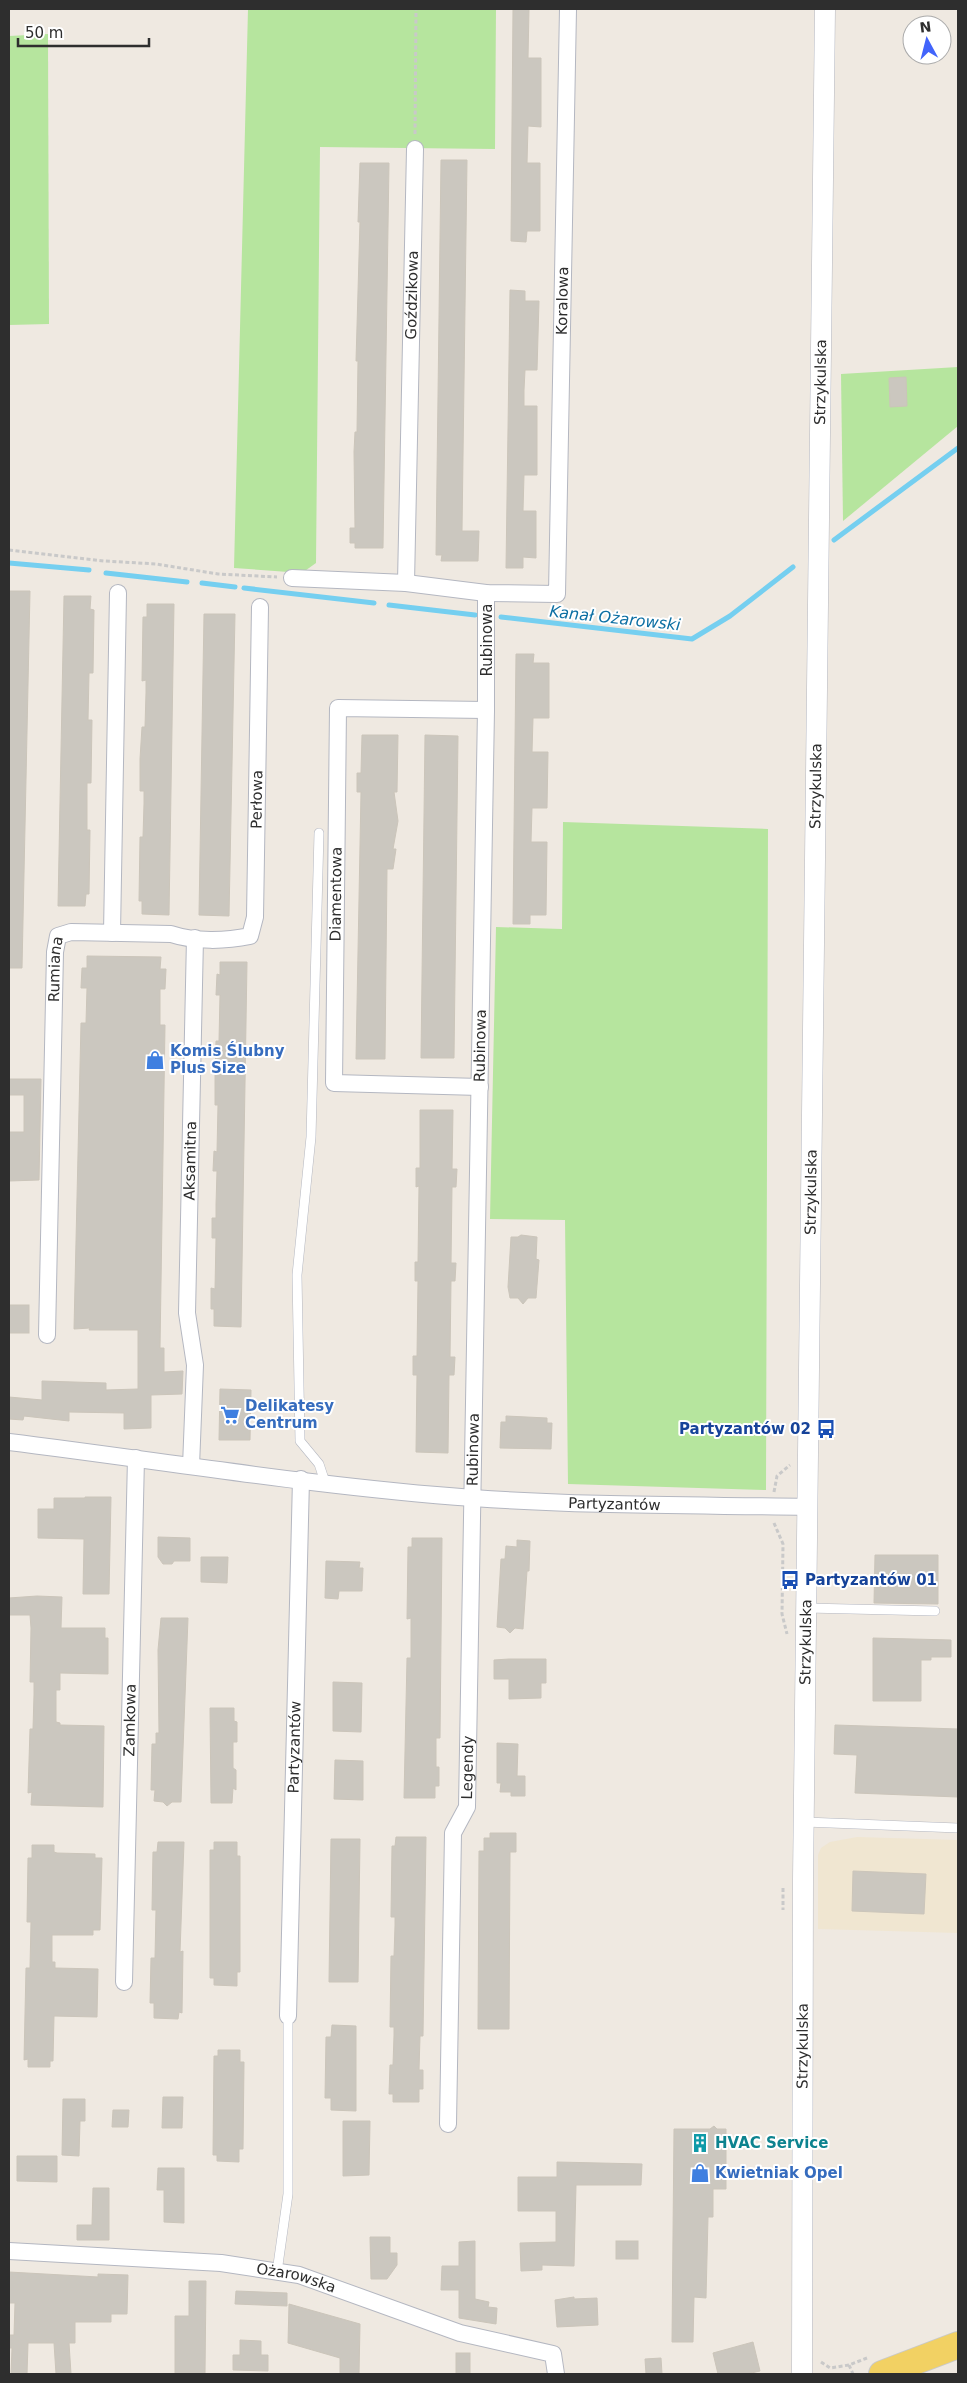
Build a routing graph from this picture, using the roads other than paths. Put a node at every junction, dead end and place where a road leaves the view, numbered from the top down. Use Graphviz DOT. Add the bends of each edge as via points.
graph roads {
  1 [pos="568,9"];
  2 [pos="825,9"];
  3 [pos="414,149"];
  4 [pos="292,578"];
  5 [pos="406,583"];
  6 [pos="118,593"];
  7 [pos="486,593"];
  8 [pos="260,607"];
  9 [pos="486,710"];
  10 [pos="319,833"];
  11 [pos="112,933"];
  12 [pos="195,938"];
  13 [pos="480,1087"];
  14 [pos="47,1336"];
  15 [pos="9,1442"];
  16 [pos="136,1458"];
  17 [pos="191,1466"];
  18 [pos="301,1479"];
  19 [pos="325,1482"];
  20 [pos="472,1498"];
  21 [pos="808,1507"];
  22 [pos="807,1608"];
  23 [pos="935,1611"];
  24 [pos="805,1822"];
  25 [pos="958,1828"];
  26 [pos="124,1982"];
  27 [pos="288,2016"];
  28 [pos="448,2124"];
  29 [pos="9,2251"];
  30 [pos="277,2272"];
  31 [pos="958,2345"];
  32 [pos="556,2374"];
  33 [pos="802,2374"];
  34 [pos="882,2374"];
  1 -- 7 [label="street, Koralowa" via="557,594"];
  2 -- 21 [label="street, Strzykulska"];
  3 -- 5 [label="street, Goździkowa"];
  4 -- 5 [label="street"];
  5 -- 7 [label="street"];
  6 -- 11 [label="street"];
  7 -- 9 [label="street, Rubinowa"];
  8 -- 12 [label="street, Perłowa" via="255,918 250,936 233,940"];
  9 -- 13 [label="street, Rubinowa"];
  9 -- 13 [label="street, Diamentowa" via="338,708 334,1083"];
  10 -- 19 [label="lane" via="310,1138 297,1275 300,1441 318,1464"];
  11 -- 12 [label="street" via="171,934"];
  11 -- 14 [label="street, Rumiana" via="71,932 58,936 55,952"];
  12 -- 17 [label="street, Aksamitna" via="187,1313 195,1365"];
  13 -- 20 [label="street, Rubinowa"];
  15 -- 16 [label="street, Partyzantów"];
  16 -- 17 [label="street, Partyzantów"];
  16 -- 26 [label="street, Zamkowa"];
  17 -- 18 [label="street, Partyzantów"];
  18 -- 19 [label="street, Partyzantów"];
  18 -- 27 [label="street, Partyzantów"];
  19 -- 20 [label="street, Partyzantów"];
  20 -- 21 [label="street, Partyzantów" via="566,1504"];
  20 -- 28 [label="street, Legendy" via="467,1808 453,1833"];
  21 -- 22 [label="street, Strzykulska"];
  22 -- 23 [label="lane"];
  22 -- 24 [label="street, Strzykulska"];
  24 -- 25 [label="lane"];
  24 -- 33 [label="street, Strzykulska"];
  27 -- 30 [label="lane" via="288,2194"];
  29 -- 30 [label="street, Ożarowska" via="221,2263"];
  30 -- 32 [label="street, Ożarowska" via="299,2275 460,2333 553,2354"];
  31 -- 34 [label="main road"];
}
